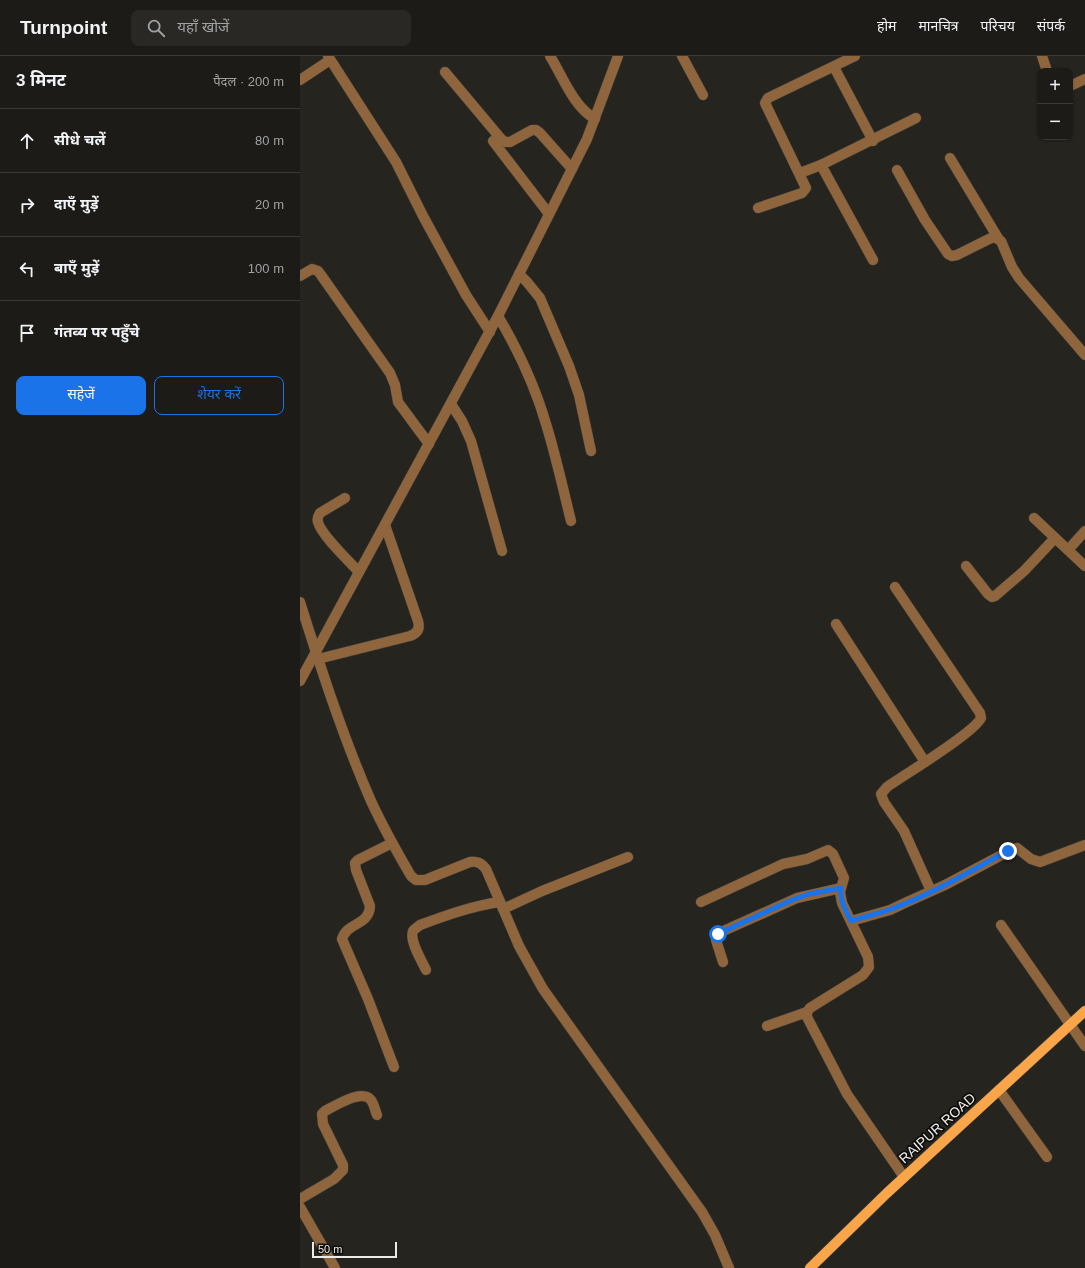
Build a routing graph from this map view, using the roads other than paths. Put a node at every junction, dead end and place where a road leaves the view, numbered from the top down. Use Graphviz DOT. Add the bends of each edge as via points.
graph roads {
  1 [pos="550,56"];
  2 [pos="618,56"];
  3 [pos="682,56"];
  4 [pos="854,56"];
  5 [pos="1042,56"];
  6 [pos="329,58"];
  7 [pos="834,67"];
  8 [pos="1046,68"];
  9 [pos="445,72"];
  10 [pos="1085,79"];
  11 [pos="300,80"];
  12 [pos="1073,85"];
  13 [pos="703,95"];
  14 [pos="916,118"];
  15 [pos="595,119"];
  16 [pos="494,140"];
  17 [pos="872,140"];
  18 [pos="950,158"];
  19 [pos="821,165"];
  20 [pos="572,169"];
  21 [pos="897,170"];
  22 [pos="800,173"];
  23 [pos="758,208"];
  24 [pos="549,214"];
  25 [pos="998,238"];
  26 [pos="873,260"];
  27 [pos="519,274"];
  28 [pos="300,276"];
  29 [pos="498,316"];
  30 [pos="490,332"];
  31 [pos="1085,355"];
  32 [pos="451,404"];
  33 [pos="429,444"];
  34 [pos="591,451"];
  35 [pos="345,498"];
  36 [pos="1034,518"];
  37 [pos="571,522"];
  38 [pos="385,525"];
  39 [pos="1085,531"];
  40 [pos="1056,538"];
  41 [pos="1068,550"];
  42 [pos="502,551"];
  43 [pos="966,566"];
  44 [pos="1085,566"];
  45 [pos="359,572"];
  46 [pos="895,588"];
  47 [pos="300,602"];
  48 [pos="836,624"];
  49 [pos="317,656"];
  50 [pos="300,681"];
  51 [pos="925,762"];
  52 [pos="392,843"];
  53 [pos="1085,845"];
  54 [pos="628,857"];
  55 [pos="841,888"];
  56 [pos="931,891"];
  57 [pos="701,902"];
  58 [pos="501,906"];
  59 [pos="851,921"];
  60 [pos="1001,925"];
  61 [pos="724,962"];
  62 [pos="426,970"];
  63 [pos="1085,1011"];
  64 [pos="807,1012"];
  65 [pos="1070,1025"];
  66 [pos="767,1026"];
  67 [pos="1085,1046"];
  68 [pos="394,1067"];
  69 [pos="999,1090"];
  70 [pos="377,1114"];
  71 [pos="1047,1157"];
  72 [pos="904,1177"];
  73 [pos="300,1199"];
  74 [pos="301,1210"];
  75 [pos="335,1268"];
  76 [pos="729,1268"];
  77 [pos="810,1268"];
  1 -- 15 [label="street" via="578,104"];
  2 -- 15 [label="street"];
  3 -- 13 [label="street"];
  4 -- 7 [label="street"];
  5 -- 8 [label="street"];
  6 -- 11 [label="street"];
  6 -- 30 [label="street" via="396,162 423,216"];
  7 -- 17 [label="street"];
  7 -- 22 [label="street" via="768,98 765,103"];
  9 -- 20 [label="street" via="502,140 510,142 536,130"];
  10 -- 12 [label="street"];
  14 -- 17 [label="street"];
  15 -- 20 [label="street"];
  16 -- 24 [label="street"];
  17 -- 19 [label="street"];
  18 -- 25 [label="street"];
  19 -- 22 [label="street"];
  19 -- 26 [label="street"];
  20 -- 24 [label="street"];
  21 -- 25 [label="street" via="948,254 957,255 989,239"];
  22 -- 23 [label="street" via="806,188 802,193"];
  24 -- 27 [label="street"];
  25 -- 31 [label="street" via="1002,241 1019,278"];
  27 -- 29 [label="street"];
  27 -- 34 [label="street" via="540,298 569,366 579,395"];
  28 -- 33 [label="street" via="312,269 318,271 390,373 398,402"];
  29 -- 30 [label="street"];
  29 -- 37 [label="street" via="517,350 538,401"];
  30 -- 32 [label="street"];
  32 -- 33 [label="street"];
  32 -- 42 [label="street" via="471,441"];
  33 -- 38 [label="street"];
  35 -- 45 [label="street" via="317,518 331,541"];
  36 -- 40 [label="street"];
  38 -- 45 [label="street"];
  38 -- 49 [label="street" via="420,626 418,631 410,636"];
  39 -- 41 [label="street"];
  40 -- 41 [label="street"];
  40 -- 43 [label="street" via="995,596 988,594"];
  41 -- 44 [label="street"];
  45 -- 49 [label="street"];
  46 -- 51 [label="street" via="981,718 975,726"];
  47 -- 49 [label="street"];
  48 -- 51 [label="street"];
  49 -- 50 [label="street"];
  49 -- 52 [label="street" via="351,753"];
  51 -- 56 [label="street" via="887,787 881,794 904,831"];
  52 -- 58 [label="street" via="411,876 420,881 476,861 486,869"];
  52 -- 68 [label="street" via="355,863 370,912 364,920 346,930 342,939"];
  53 -- 56 [label="street" via="1040,862 1030,859 1017,848 1013,849"];
  54 -- 58 [label="street"];
  55 -- 57 [label="street" via="844,882 843,873 828,850 807,859 783,864"];
  55 -- 59 [label="street" via="842,903"];
  55 -- 61 [label="street" via="798,898 721,932 716,940"];
  56 -- 59 [label="street" via="890,910"];
  58 -- 62 [label="street" via="476,905 415,928 412,937"];
  58 -- 76 [label="street" via="543,990 702,1212"];
  59 -- 64 [label="street" via="868,957 869,967 863,975"];
  60 -- 65 [label="street"];
  63 -- 65 [label="main road, RAIPUR ROAD"];
  64 -- 66 [label="street"];
  64 -- 72 [label="street" via="808,1022 846,1094"];
  65 -- 67 [label="street"];
  65 -- 69 [label="main road, RAIPUR ROAD"];
  69 -- 71 [label="street"];
  69 -- 72 [label="main road, RAIPUR ROAD"];
  70 -- 73 [label="street" via="371,1100 364,1095 348,1100 322,1114 323,1124 343,1165 342,1170 334,1179"];
  72 -- 77 [label="main road, RAIPUR ROAD"];
  74 -- 75 [label="street"];
}
